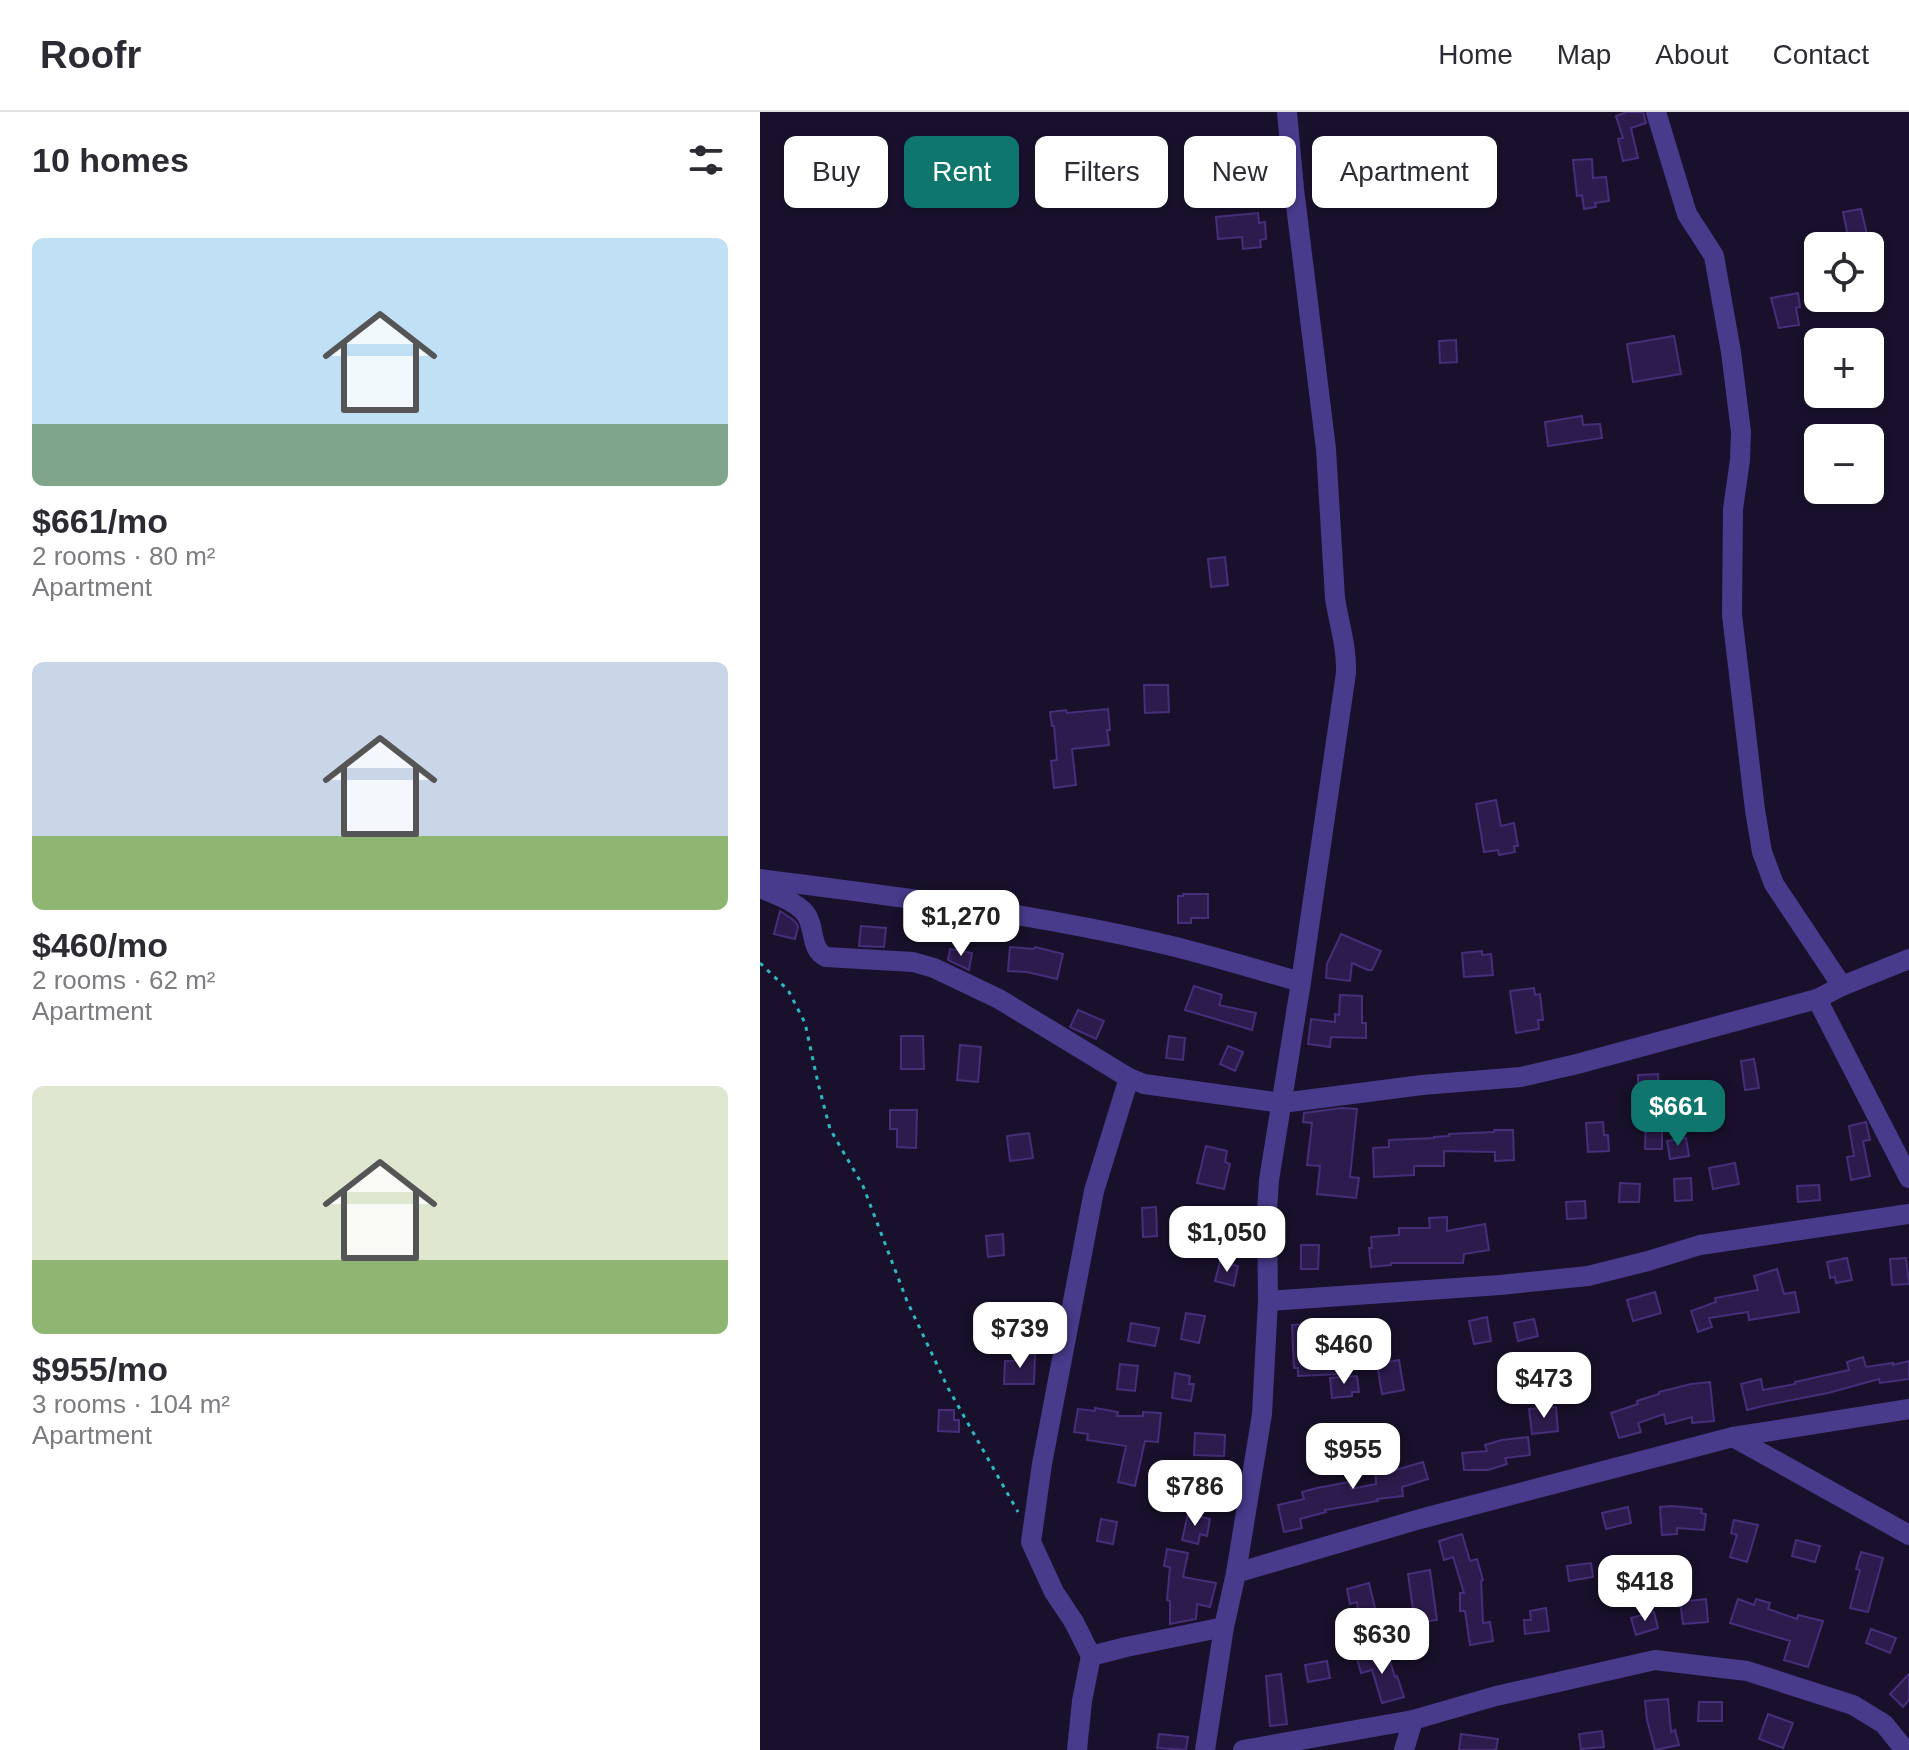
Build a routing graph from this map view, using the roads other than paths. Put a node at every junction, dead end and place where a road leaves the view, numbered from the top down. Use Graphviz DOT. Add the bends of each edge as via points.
graph roads {
  1 [pos="1287,112"];
  2 [pos="1656,112"];
  3 [pos="760,879"];
  4 [pos="760,888"];
  5 [pos="1909,959"];
  6 [pos="1301,982"];
  7 [pos="1842,986"];
  8 [pos="1817,999"];
  9 [pos="1129,1078"];
  10 [pos="1282,1103"];
  11 [pos="1909,1178"];
  12 [pos="1909,1214"];
  13 [pos="1268,1301"];
  14 [pos="1909,1409"];
  15 [pos="1733,1437"];
  16 [pos="1909,1535"];
  17 [pos="1236,1573"];
  18 [pos="1224,1627"];
  19 [pos="1091,1656"];
  20 [pos="1413,1720"];
  21 [pos="1077,1750"];
  22 [pos="1205,1750"];
  23 [pos="1243,1750"];
  24 [pos="1404,1750"];
  25 [pos="1905,1750"];
  1 -- 6 [label="street" via="1326,449 1335,598 1346,655"];
  2 -- 7 [label="street" via="1687,214 1714,256 1731,352 1741,432 1731,536 1732,615 1762,852 1774,884"];
  3 -- 6 [label="street" via="1092,929"];
  4 -- 9 [label="street" via="803,910 819,954 934,968 999,999"];
  5 -- 7 [label="street"];
  6 -- 10 [label="street"];
  7 -- 8 [label="street"];
  8 -- 10 [label="street" via="1521,1077"];
  8 -- 11 [label="street"];
  9 -- 10 [label="street" via="1153,1087"];
  9 -- 19 [label="street" via="1094,1191 1031,1542"];
  10 -- 13 [label="street" via="1269,1180"];
  12 -- 13 [label="street" via="1700,1245 1588,1276"];
  13 -- 17 [label="street" via="1262,1414"];
  14 -- 15 [label="street"];
  15 -- 16 [label="street"];
  15 -- 17 [label="street"];
  17 -- 18 [label="street"];
  18 -- 19 [label="street"];
  18 -- 22 [label="street"];
  19 -- 21 [label="street"];
  20 -- 23 [label="street"];
  20 -- 24 [label="street"];
  20 -- 25 [label="street" via="1655,1660 1747,1671 1853,1705 1884,1724"];
}
